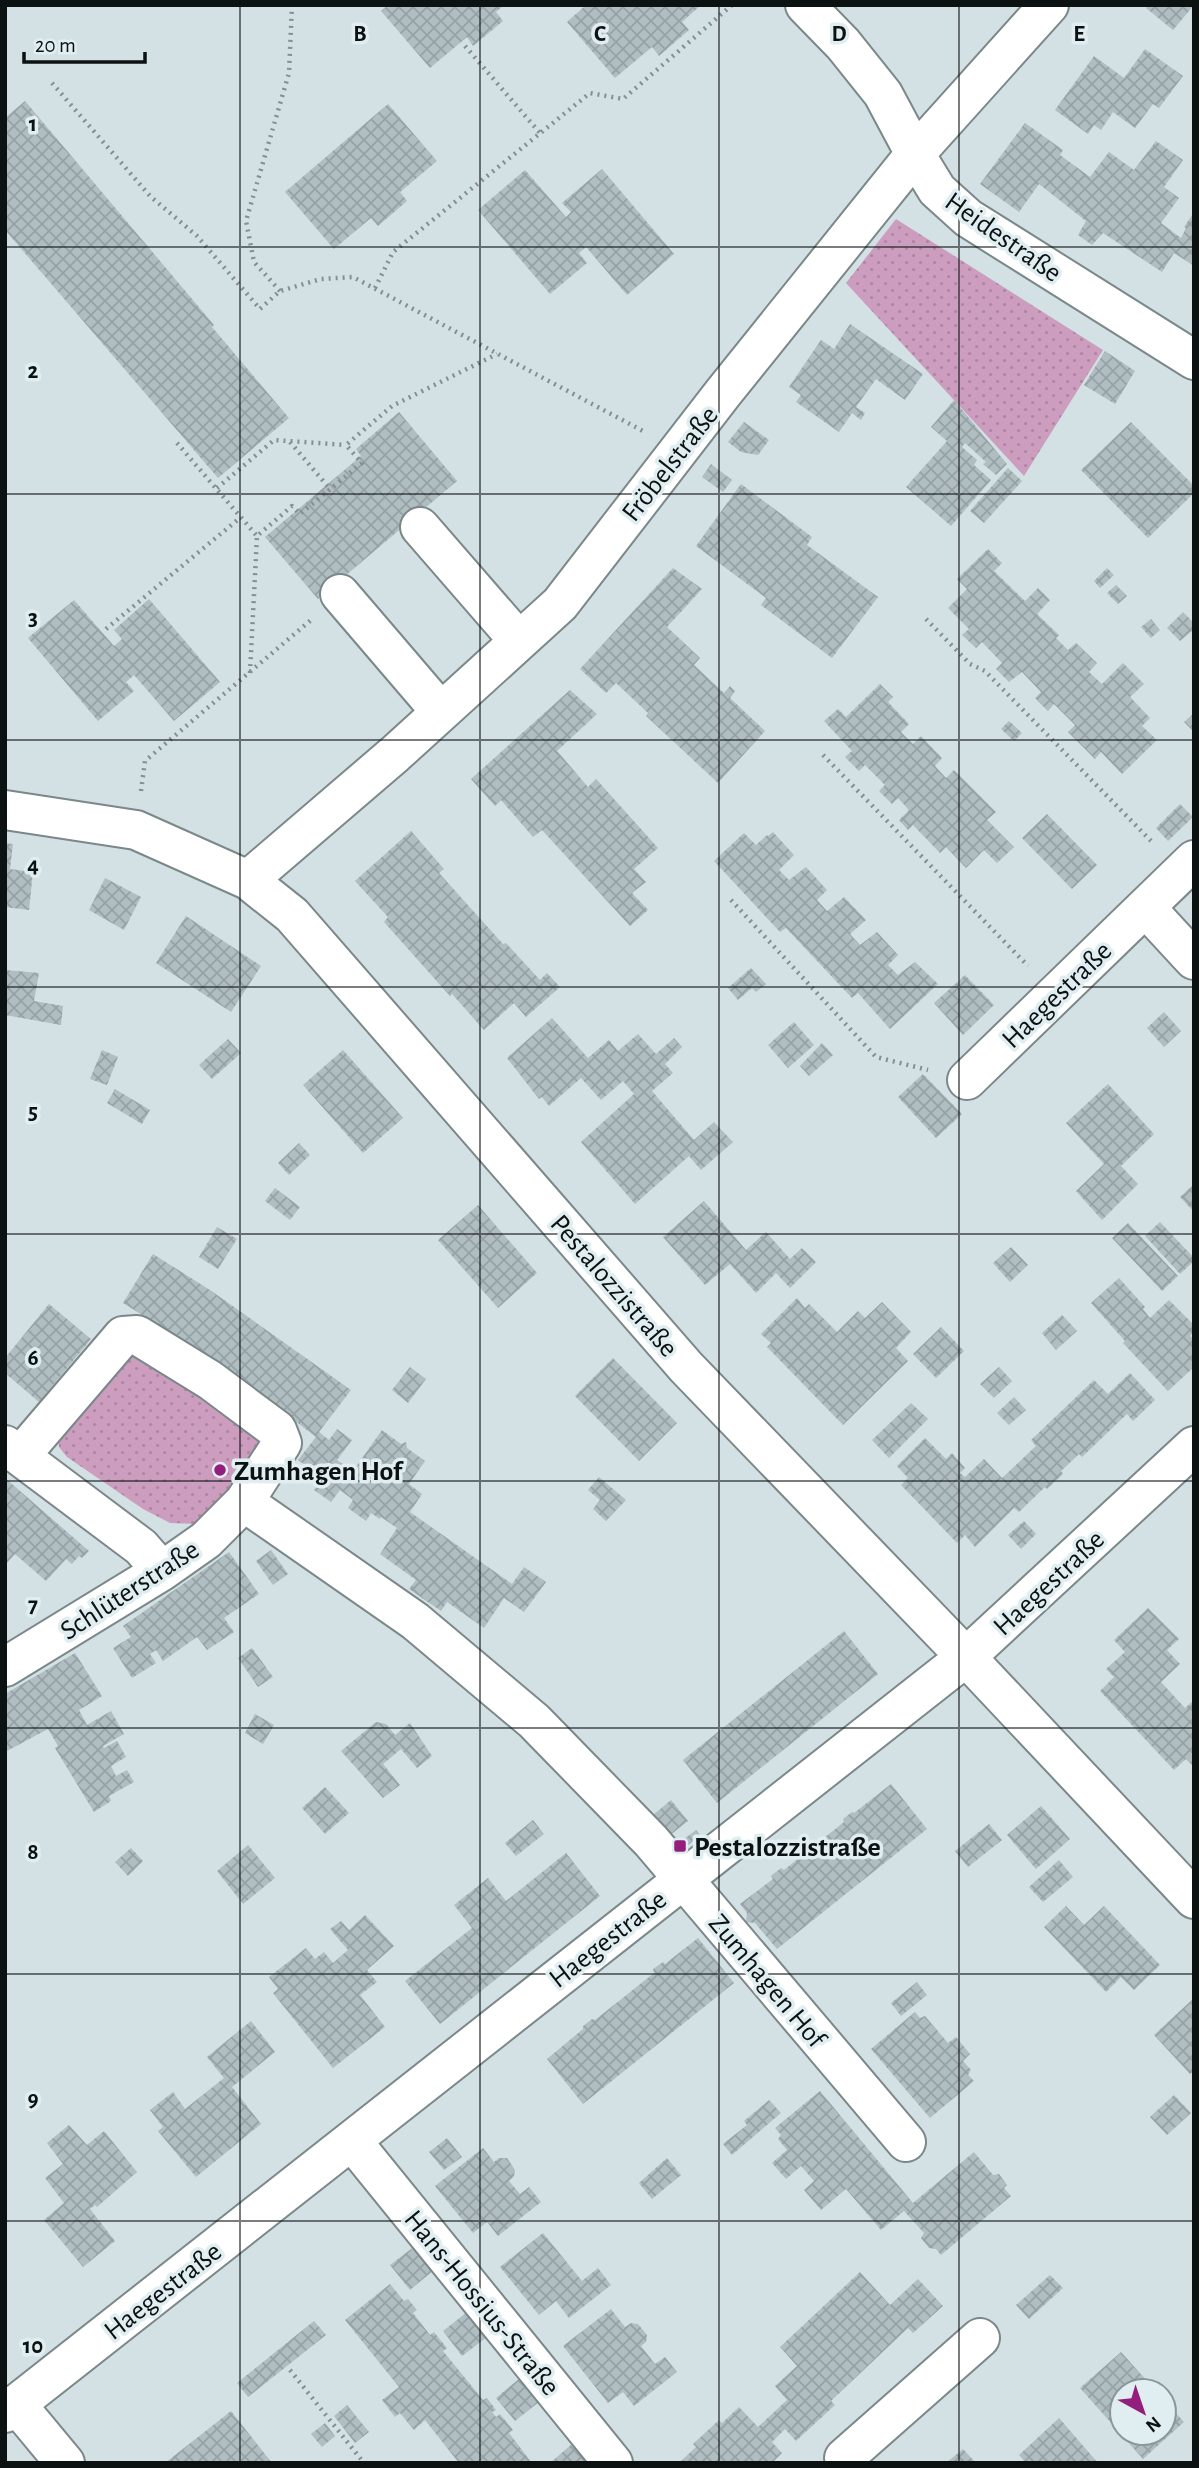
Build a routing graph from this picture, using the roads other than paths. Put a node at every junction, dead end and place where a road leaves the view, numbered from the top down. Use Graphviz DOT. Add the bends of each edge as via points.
graph roads {
  1 [pos="805,5"];
  2 [pos="1049,5"];
  3 [pos="915,155"];
  4 [pos="1194,360"];
  5 [pos="420,527"];
  6 [pos="340,594"];
  7 [pos="519,641"];
  8 [pos="441,712"];
  9 [pos="5,810"];
  10 [pos="1188,866"];
  11 [pos="247,880"];
  12 [pos="1146,908"];
  13 [pos="1194,960"];
  14 [pos="967,1080"];
  15 [pos="1194,1446"];
  16 [pos="13,1450"];
  17 [pos="244,1502"];
  18 [pos="162,1571"];
  19 [pos="966,1657"];
  20 [pos="5,1667"];
  21 [pos="682,1878"];
  22 [pos="1194,1899"];
  23 [pos="352,2141"];
  24 [pos="906,2142"];
  25 [pos="980,2338"];
  26 [pos="11,2408"];
  27 [pos="65,2463"];
  28 [pos="613,2463"];
  29 [pos="849,2463"];
  1 -- 3 [label="street, Heidestraße" via="883,94"];
  2 -- 3 [label="street, Fröbelstraße"];
  3 -- 4 [label="street, Heidestraße" via="937,190 968,218"];
  3 -- 7 [label="street, Fröbelstraße" via="560,604"];
  5 -- 7 [label="street"];
  6 -- 8 [label="street"];
  7 -- 8 [label="street, Fröbelstraße"];
  8 -- 11 [label="street, Fröbelstraße"];
  9 -- 11 [label="street, Pestalozzistraße" via="136,830"];
  10 -- 12 [label="street, Haegestraße"];
  11 -- 19 [label="street, Pestalozzistraße" via="292,915 686,1367"];
  12 -- 13 [label="street"];
  12 -- 14 [label="street, Haegestraße"];
  15 -- 19 [label="street, Haegestraße"];
  16 -- 17 [label="street" via="123,1336 136,1335 210,1380 277,1430 282,1443"];
  16 -- 18 [label="street" via="141,1547"];
  17 -- 18 [label="street, Schlüterstraße" via="206,1540"];
  17 -- 21 [label="street, Zumhagen Hof" via="415,1621 534,1721"];
  18 -- 20 [label="street, Schlüterstraße"];
  19 -- 21 [label="street, Haegestraße"];
  19 -- 22 [label="street, Pestalozzistraße"];
  21 -- 23 [label="street, Haegestraße"];
  21 -- 24 [label="street, Zumhagen Hof"];
  23 -- 26 [label="street, Haegestraße"];
  23 -- 28 [label="street, Hans-Hossius-Straße"];
  25 -- 29 [label="street" via="844,2458"];
  26 -- 27 [label="street"];
}
